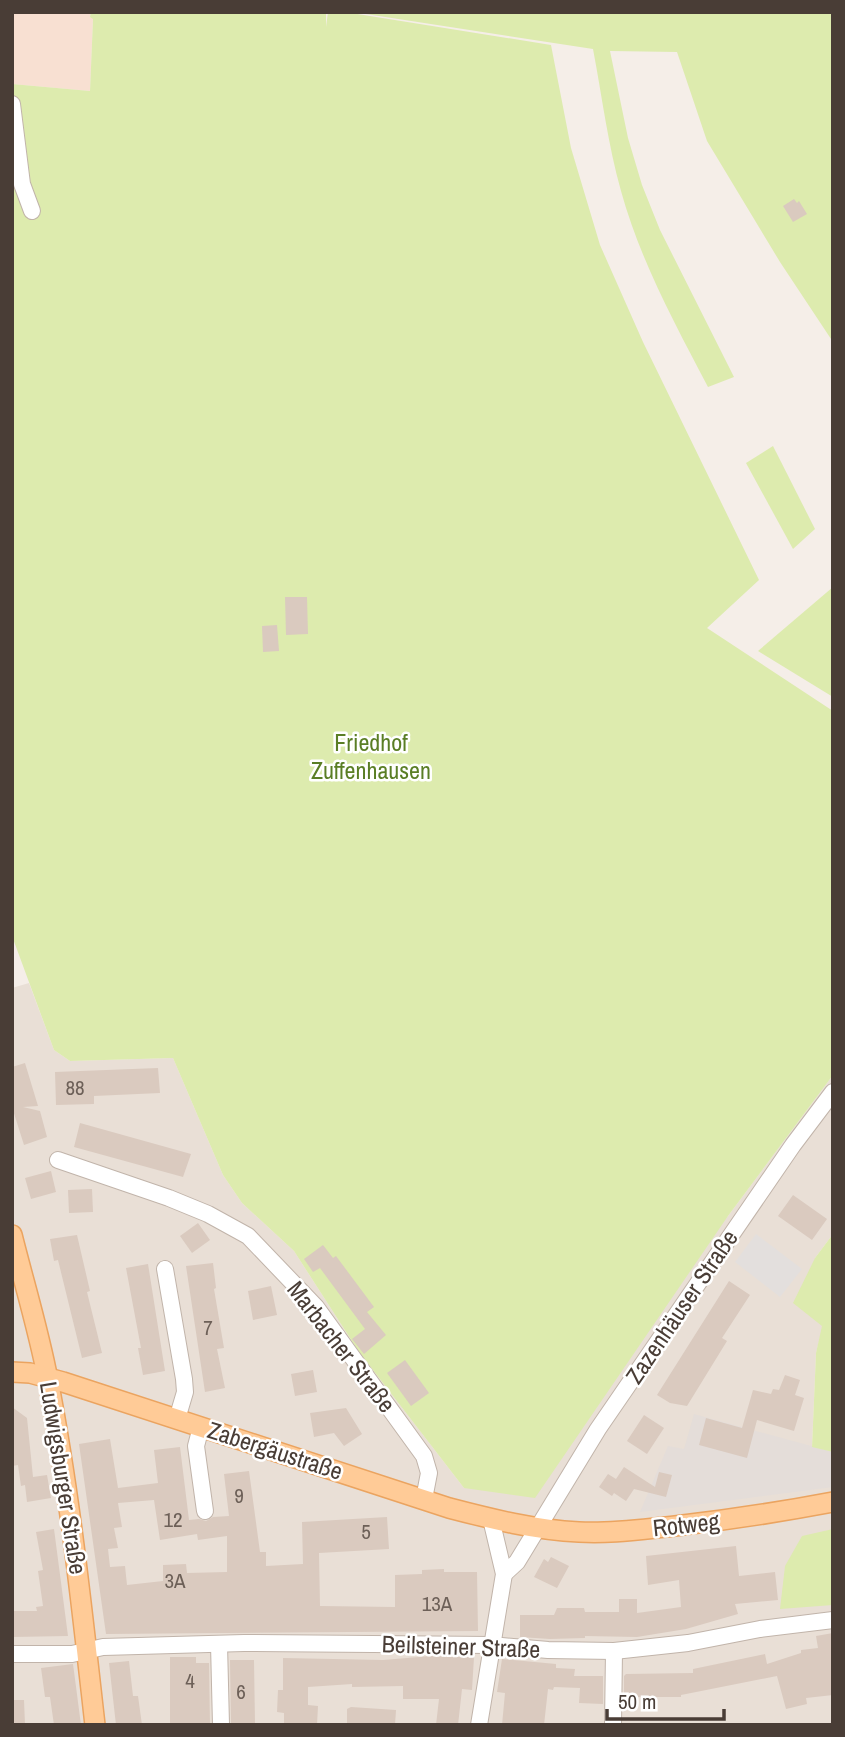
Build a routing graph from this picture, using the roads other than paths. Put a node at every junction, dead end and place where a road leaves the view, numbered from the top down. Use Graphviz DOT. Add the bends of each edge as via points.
graph roads {
  1 [pos="12,104"];
  2 [pos="32,211"];
  3 [pos="833,1091"];
  4 [pos="58,1160"];
  5 [pos="12,1235"];
  6 [pos="165,1269"];
  7 [pos="12,1372"];
  8 [pos="48,1378"];
  9 [pos="177,1419"];
  10 [pos="201,1427"];
  11 [pos="424,1499"];
  12 [pos="833,1502"];
  13 [pos="205,1511"];
  14 [pos="491,1519"];
  15 [pos="538,1527"];
  16 [pos="504,1574"];
  17 [pos="833,1619"];
  18 [pos="219,1644"];
  19 [pos="491,1645"];
  20 [pos="86,1650"];
  21 [pos="614,1651"];
  22 [pos="12,1654"];
  23 [pos="95,1725"];
  24 [pos="221,1725"];
  25 [pos="479,1725"];
  26 [pos="613,1725"];
  1 -- 2 [label="street" via="22,184"];
  3 -- 15 [label="street, Zazenhäuser Straße" via="598,1429"];
  4 -- 11 [label="street, Marbacher Straße" via="169,1198 248,1236 316,1307 424,1456 429,1473"];
  5 -- 8 [label="main road, Ludwigsburger Straße"];
  6 -- 9 [label="street" via="184,1379"];
  7 -- 8 [label="main road, Zabergäustraße"];
  8 -- 9 [label="main road, Zabergäustraße"];
  8 -- 20 [label="main road, Ludwigsburger Straße"];
  9 -- 10 [label="main road, Zabergäustraße"];
  10 -- 11 [label="main road, Zabergäustraße"];
  10 -- 13 [label="street" via="196,1446"];
  11 -- 14 [label="main road, Zabergäustraße"];
  12 -- 15 [label="main road, Rotweg" via="764,1516 635,1530 579,1532"];
  14 -- 15 [label="main road, Zabergäustraße"];
  14 -- 16 [label="street"];
  15 -- 16 [label="street"];
  16 -- 19 [label="street"];
  17 -- 21 [label="street, Beilsteiner Straße"];
  18 -- 19 [label="street, Beilsteiner Straße"];
  18 -- 20 [label="street, Beilsteiner Straße"];
  18 -- 24 [label="street"];
  19 -- 21 [label="street, Beilsteiner Straße"];
  19 -- 25 [label="street"];
  20 -- 22 [label="street, Beilsteiner Straße"];
  20 -- 23 [label="main road, Ludwigsburger Straße"];
  21 -- 26 [label="street"];
}
